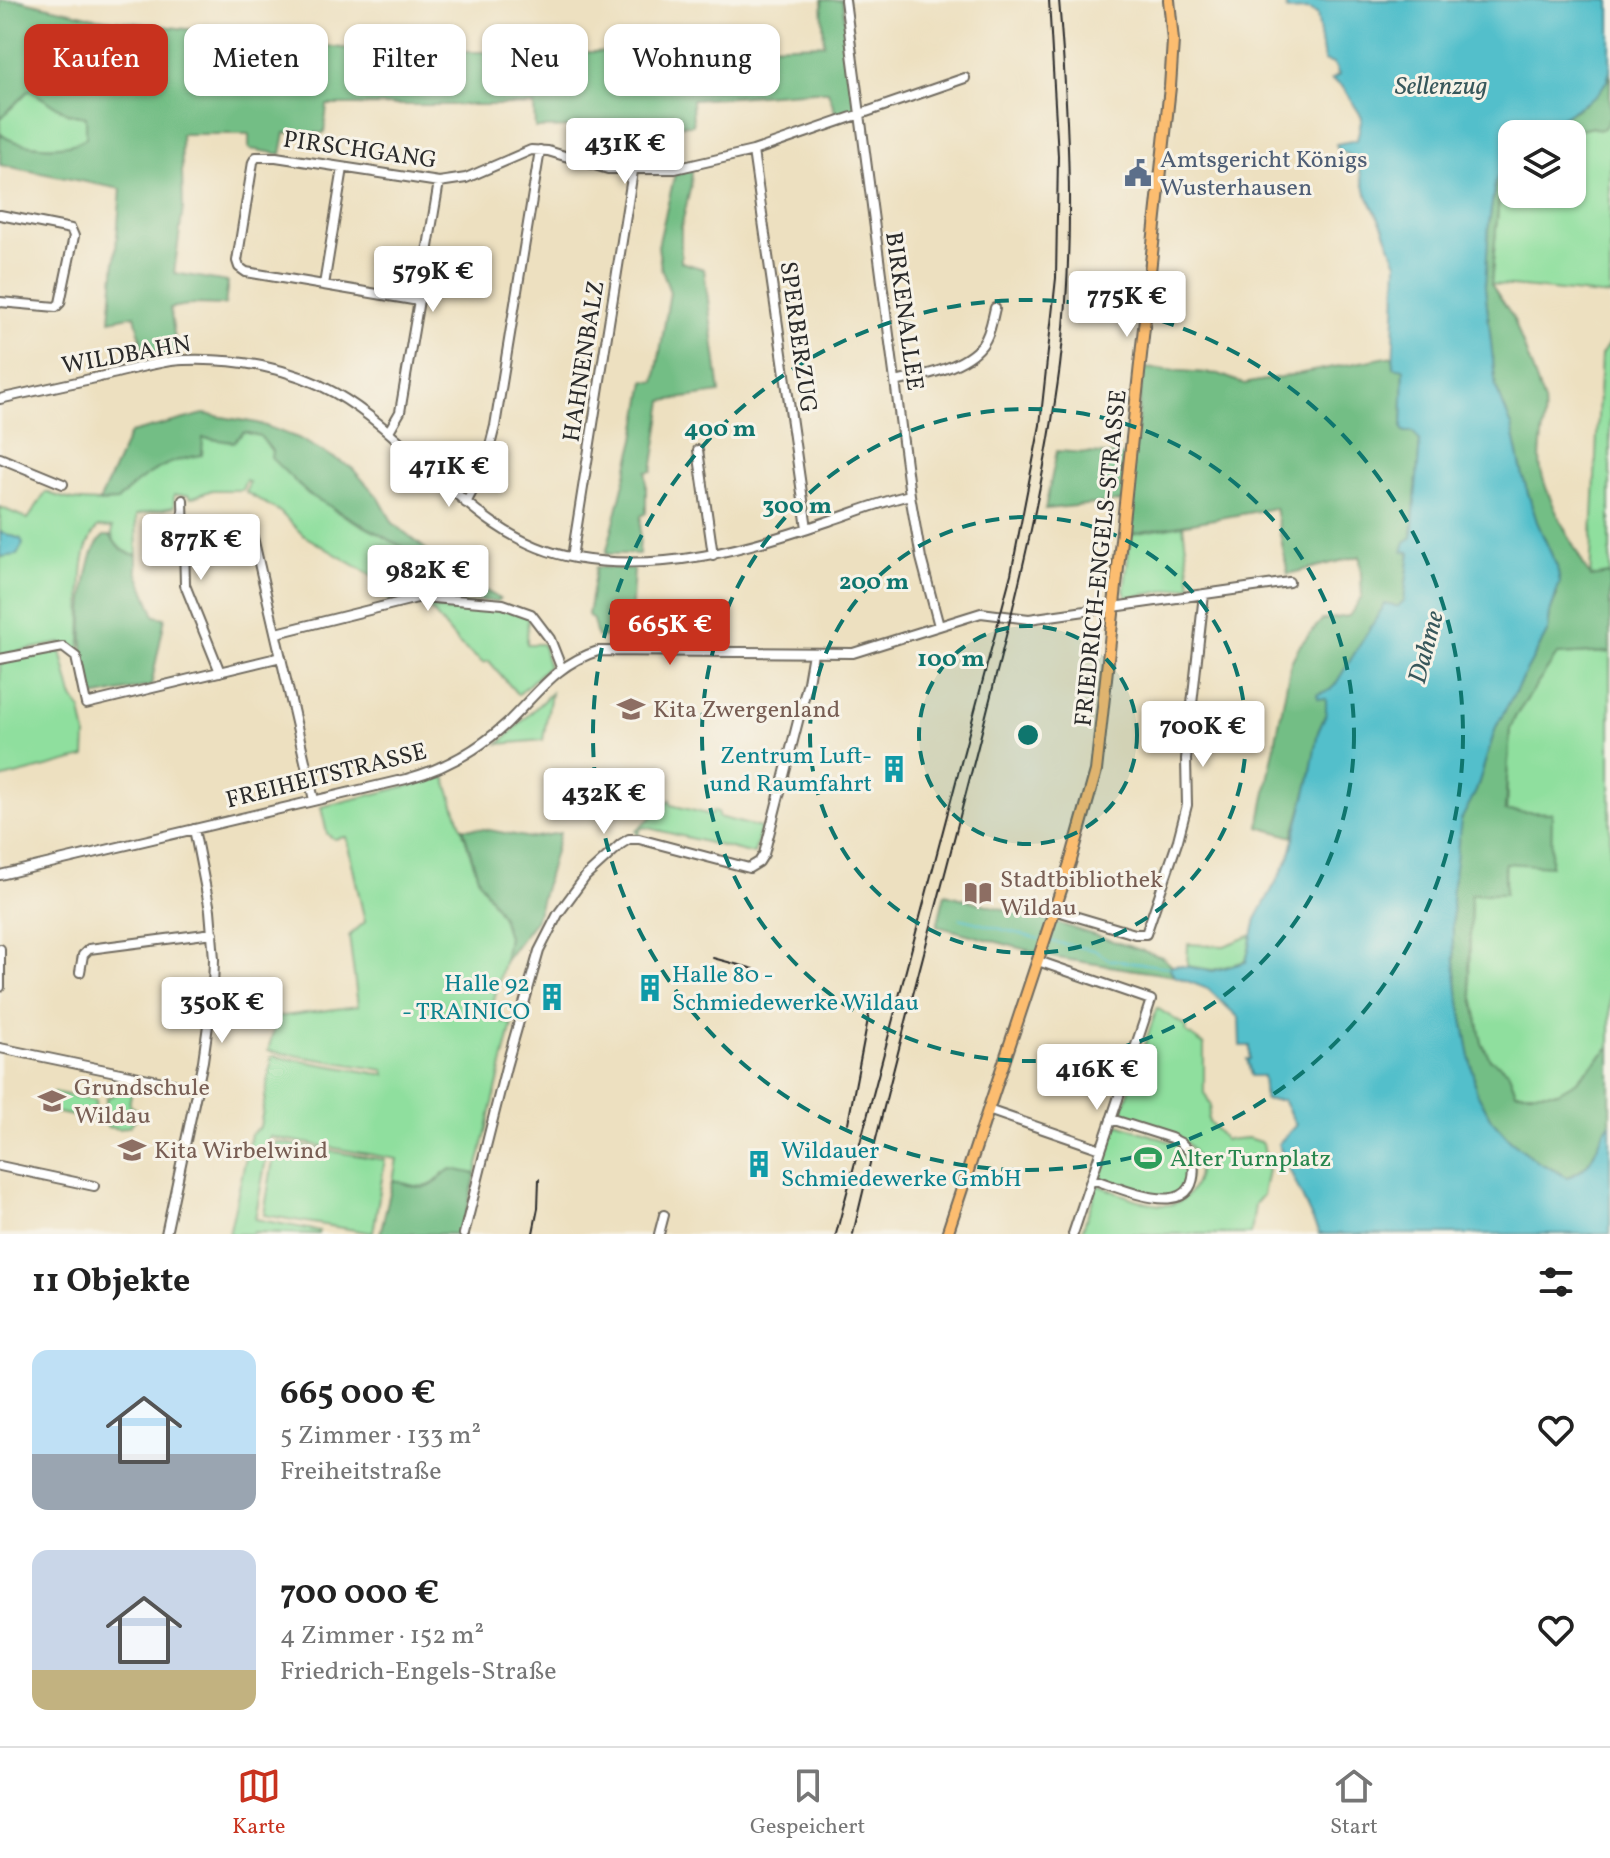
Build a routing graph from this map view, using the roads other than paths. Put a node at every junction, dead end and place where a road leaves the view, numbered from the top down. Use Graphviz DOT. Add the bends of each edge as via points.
graph roads {
  1 [pos="845,0"];
  2 [pos="1169,0"];
  3 [pos="965,78"];
  4 [pos="859,115"];
  5 [pos="540,150"];
  6 [pos="753,151"];
  7 [pos="343,168"];
  8 [pos="633,171"];
  9 [pos="439,182"];
  10 [pos="0,215"];
  11 [pos="324,285"];
  12 [pos="419,301"];
  13 [pos="0,302"];
  14 [pos="995,308"];
  15 [pos="895,382"];
  16 [pos="0,399"];
  17 [pos="389,431"];
  18 [pos="698,450"];
  19 [pos="0,458"];
  20 [pos="63,484"];
  21 [pos="910,495"];
  22 [pos="183,500"];
  23 [pos="466,503"];
  24 [pos="807,528"];
  25 [pos="252,533"];
  26 [pos="713,555"];
  27 [pos="572,557"];
  28 [pos="1289,582"];
  29 [pos="1204,594"];
  30 [pos="1115,608"];
  31 [pos="939,626"];
  32 [pos="277,633"];
  33 [pos="813,653"];
  34 [pos="281,657"];
  35 [pos="0,659"];
  36 [pos="561,667"];
  37 [pos="220,672"];
  38 [pos="314,800"];
  39 [pos="194,829"];
  40 [pos="0,875"];
  41 [pos="1053,914"];
  42 [pos="213,933"];
  43 [pos="0,949"];
  44 [pos="1039,957"];
  45 [pos="80,972"];
  46 [pos="0,987"];
  47 [pos="0,1048"];
  48 [pos="197,1089"];
  49 [pos="988,1110"];
  50 [pos="1111,1119"];
  51 [pos="1101,1149"];
  52 [pos="0,1166"];
  53 [pos="1092,1179"];
  54 [pos="94,1186"];
  55 [pos="664,1215"];
  56 [pos="166,1234"];
  57 [pos="464,1234"];
  58 [pos="659,1234"];
  59 [pos="947,1234"];
  60 [pos="1073,1234"];
  1 -- 4 [label="street, BIRKENALLEE"];
  2 -- 30 [label="main road, FRIEDRICH-ENGELS-STRASSE" via="1172,63"];
  3 -- 4 [label="street"];
  4 -- 6 [label="street"];
  4 -- 15 [label="street, BIRKENALLEE"];
  5 -- 8 [label="street"];
  5 -- 9 [label="street, PIRSCHGANG" via="466,178"];
  5 -- 23 [label="street" via="495,426 484,469"];
  6 -- 8 [label="street" via="678,169"];
  6 -- 24 [label="street, SPERBERZUG"];
  7 -- 9 [label="street, PIRSCHGANG"];
  7 -- 11 [label="street"];
  7 -- 11 [label="street, PIRSCHGANG" via="256,157 245,206 239,267"];
  8 -- 27 [label="street, HAHNENBALZ"];
  9 -- 12 [label="street"];
  10 -- 13 [label="street" via="71,229 74,236 56,307"];
  11 -- 12 [label="street"];
  12 -- 17 [label="street" via="400,412"];
  14 -- 15 [label="street" via="987,338 975,352"];
  15 -- 21 [label="street, BIRKENALLEE"];
  16 -- 17 [label="street, WILDBAHN" via="168,362 230,361 314,383"];
  17 -- 23 [label="street, WILDBAHN"];
  18 -- 26 [label="street"];
  19 -- 20 [label="street"];
  21 -- 24 [label="street, WILDBAHN"];
  21 -- 31 [label="street, BIRKENALLEE"];
  22 -- 37 [label="street" via="185,585"];
  23 -- 27 [label="street, WILDBAHN" via="520,540"];
  24 -- 26 [label="street, WILDBAHN"];
  25 -- 32 [label="street"];
  26 -- 27 [label="street, WILDBAHN" via="635,563"];
  28 -- 29 [label="street, FREIHEITSTRASSE"];
  29 -- 30 [label="street, FREIHEITSTRASSE"];
  29 -- 41 [label="street" via="1186,759 1187,805 1151,926 1146,934 1138,934"];
  30 -- 31 [label="street, FREIHEITSTRASSE" via="1029,619 988,612"];
  30 -- 41 [label="main road, FRIEDRICH-ENGELS-STRASSE" via="1093,786"];
  31 -- 33 [label="street, FREIHEITSTRASSE" via="866,650"];
  32 -- 34 [label="street"];
  32 -- 36 [label="street" via="421,597 503,604 531,614 550,639"];
  33 -- 36 [label="street, FREIHEITSTRASSE" via="603,650"];
  33 -- 57 [label="street" via="759,862 749,868 635,839 614,848 586,876 548,932 534,963"];
  34 -- 37 [label="street"];
  34 -- 38 [label="street"];
  35 -- 37 [label="street" via="63,647 76,657 86,704"];
  36 -- 38 [label="street, FREIHEITSTRASSE" via="506,724 456,760 412,777"];
  38 -- 39 [label="street, FREIHEITSTRASSE"];
  39 -- 40 [label="street, FREIHEITSTRASSE"];
  39 -- 42 [label="street"];
  41 -- 44 [label="main road, FRIEDRICH-ENGELS-STRASSE"];
  42 -- 45 [label="street" via="89,949"];
  42 -- 48 [label="street" via="212,1011"];
  43 -- 46 [label="street"];
  44 -- 49 [label="main road, FRIEDRICH-ENGELS-STRASSE"];
  44 -- 50 [label="street" via="1151,1000"];
  47 -- 48 [label="street"];
  48 -- 56 [label="street"];
  49 -- 51 [label="street"];
  49 -- 59 [label="main road, FRIEDRICH-ENGELS-STRASSE"];
  50 -- 51 [label="street"];
  50 -- 53 [label="street" via="1181,1143 1192,1154 1193,1179 1180,1196 1159,1200"];
  51 -- 53 [label="street"];
  52 -- 54 [label="street"];
  53 -- 60 [label="street"];
  55 -- 58 [label="street"];
}
